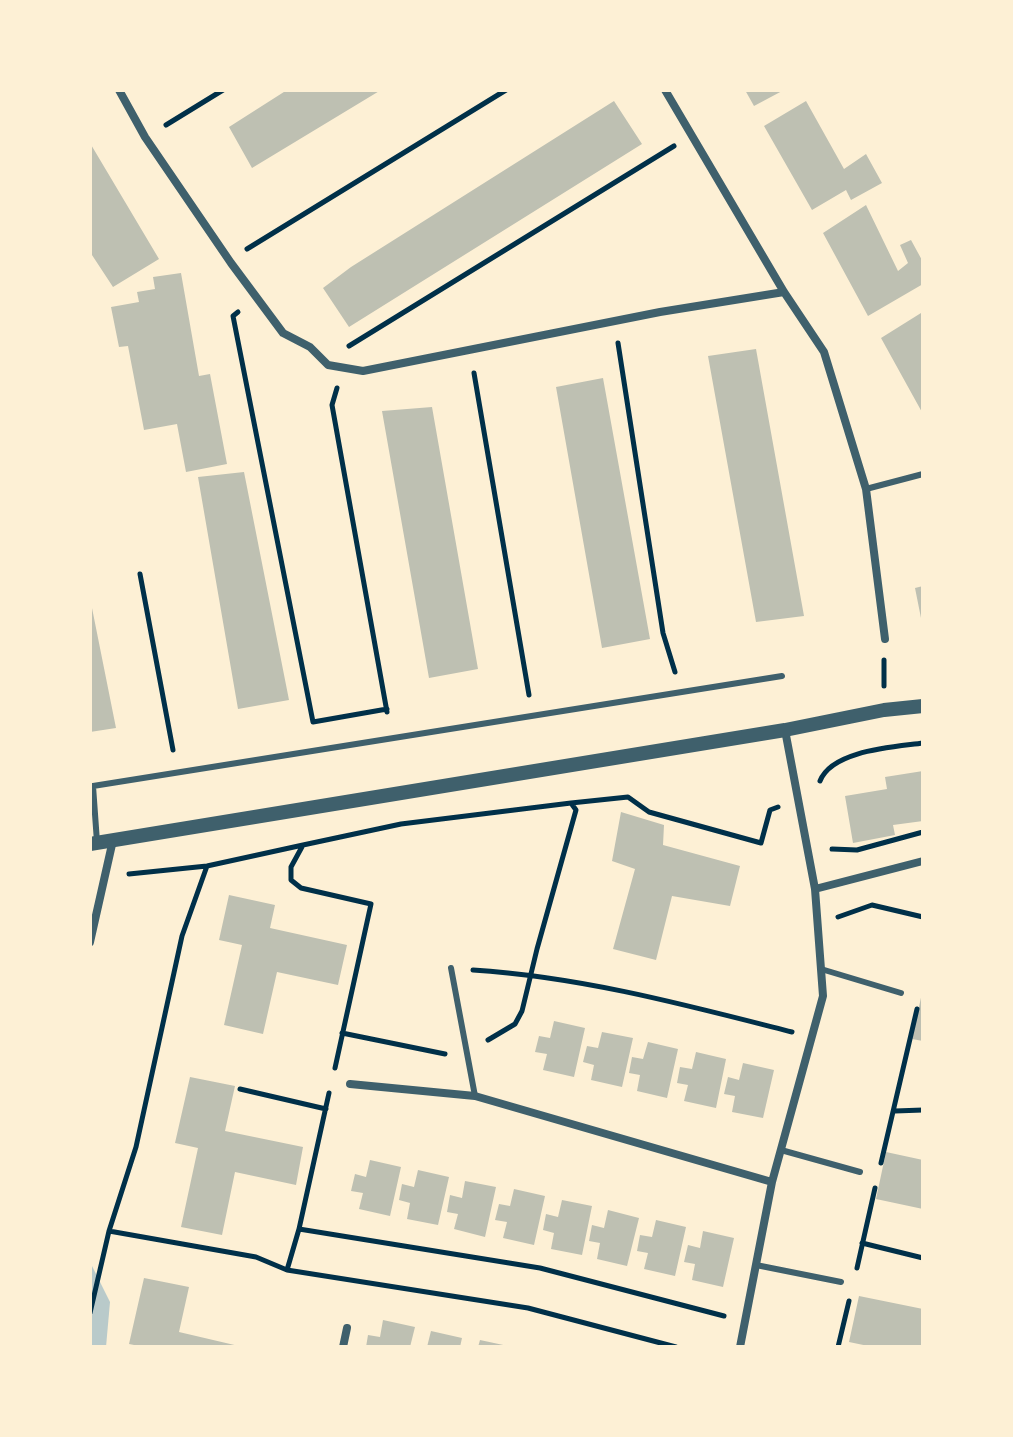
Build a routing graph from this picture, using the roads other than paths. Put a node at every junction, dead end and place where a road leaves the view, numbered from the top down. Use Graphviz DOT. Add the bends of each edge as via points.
graph roads {
  1 [pos="119,90"];
  2 [pos="665,90"];
  3 [pos="784,292"];
  4 [pos="923,474"];
  5 [pos="866,489"];
  6 [pos="885,639"];
  7 [pos="782,676"];
  8 [pos="923,706"];
  9 [pos="785,730"];
  10 [pos="100,842"];
  11 [pos="923,861"];
  12 [pos="815,889"];
  13 [pos="90,942"];
  14 [pos="451,968"];
  15 [pos="821,969"];
  16 [pos="901,993"];
  17 [pos="350,1084"];
  18 [pos="475,1096"];
  19 [pos="781,1150"];
  20 [pos="860,1172"];
  21 [pos="772,1182"];
  22 [pos="756,1265"];
  23 [pos="841,1282"];
  24 [pos="347,1328"];
  25 [pos="343,1347"];
  26 [pos="740,1347"];
  1 -- 3 [label="street" via="145,137 283,333 310,347 328,365 363,371"];
  2 -- 3 [label="street"];
  3 -- 5 [label="street" via="824,352"];
  4 -- 5 [label="lane"];
  5 -- 6 [label="street"];
  7 -- 10 [label="lane" via="93,786"];
  8 -- 9 [label="street"];
  9 -- 10 [label="street"];
  9 -- 12 [label="street"];
  10 -- 13 [label="street" via="104,878"];
  11 -- 12 [label="street"];
  12 -- 15 [label="street"];
  14 -- 18 [label="lane"];
  15 -- 16 [label="lane"];
  15 -- 19 [label="street" via="823,996"];
  17 -- 18 [label="street"];
  18 -- 21 [label="street"];
  19 -- 20 [label="lane"];
  19 -- 21 [label="street"];
  21 -- 22 [label="street"];
  22 -- 23 [label="lane"];
  22 -- 26 [label="street"];
  24 -- 25 [label="street"];
}
